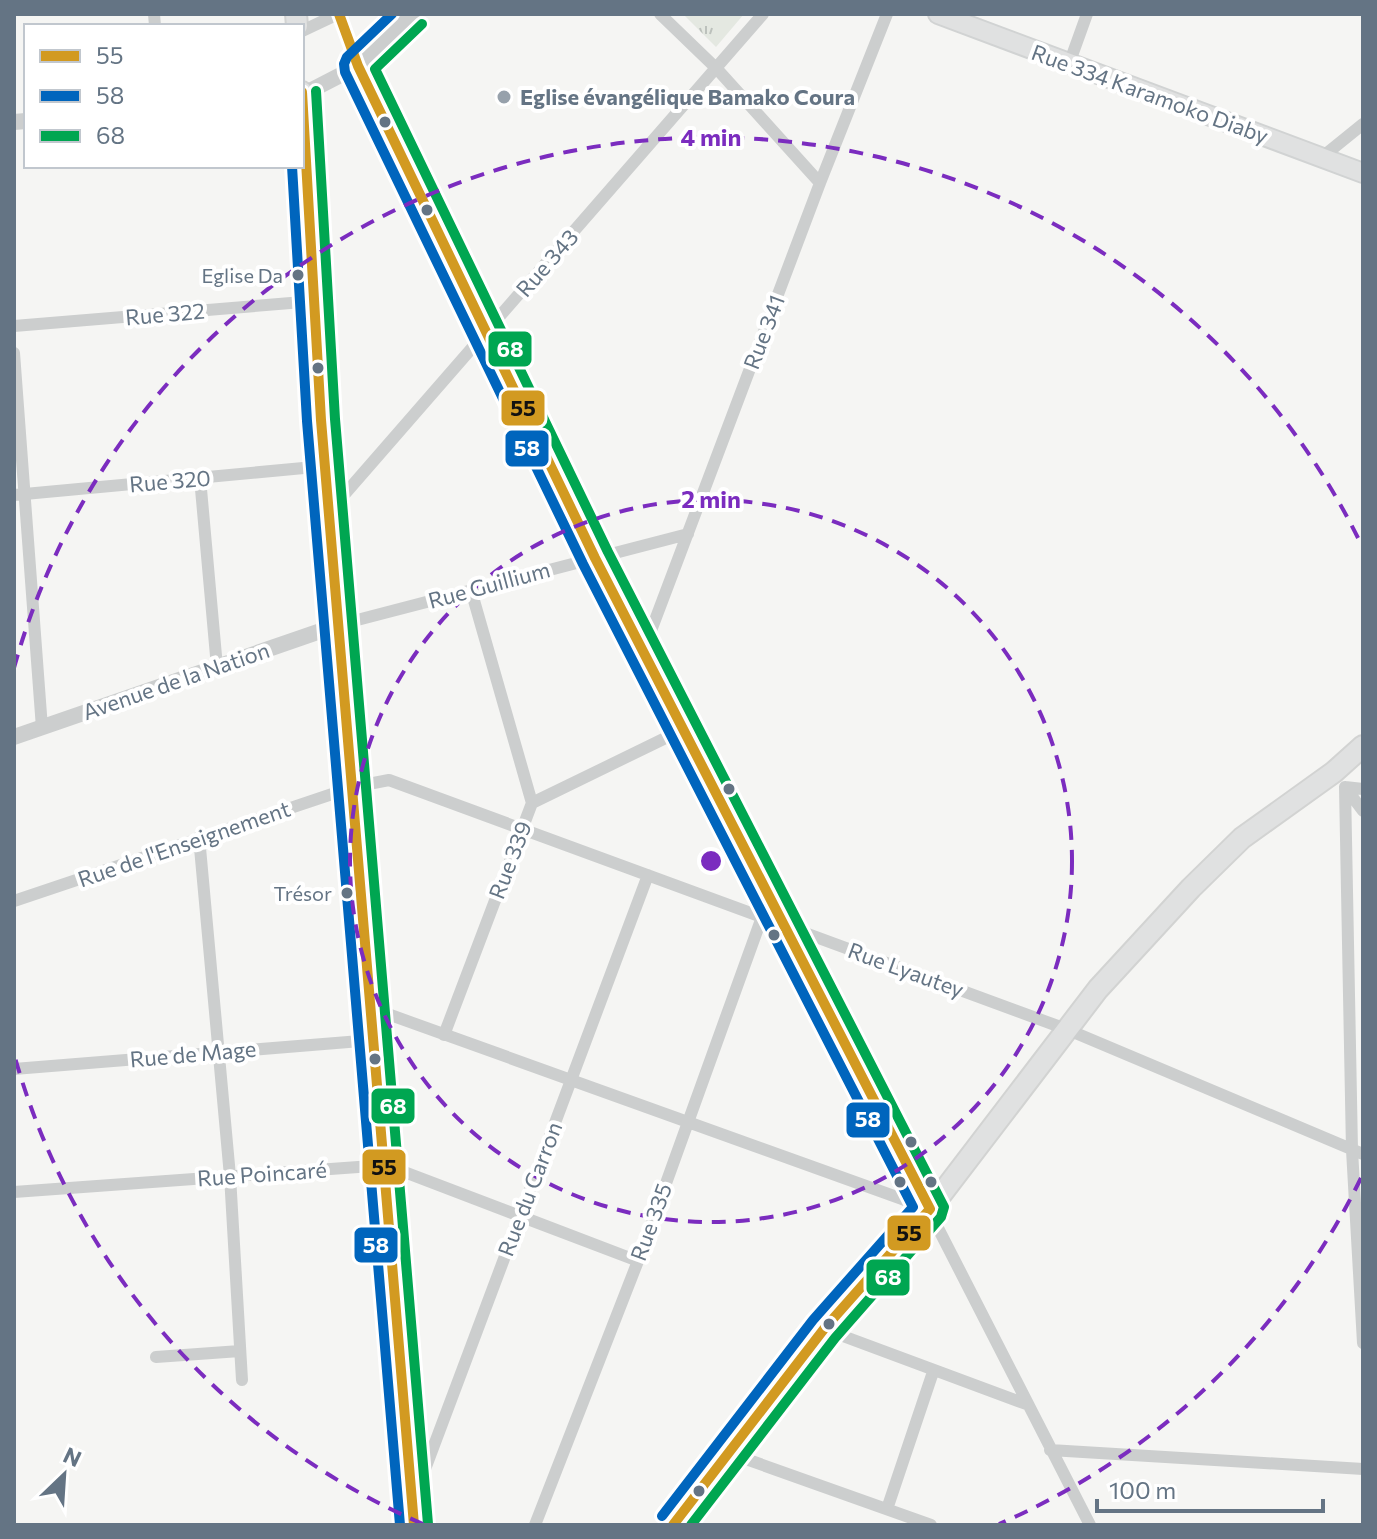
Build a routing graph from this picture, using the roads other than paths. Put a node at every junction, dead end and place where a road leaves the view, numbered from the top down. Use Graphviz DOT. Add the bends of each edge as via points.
graph roads {
  1 [pos="338,14"];
  2 [pos="412,14"];
  3 [pos="660,14"];
  4 [pos="763,14"];
  5 [pos="887,14"];
  6 [pos="938,14"];
  7 [pos="1087,14"];
  8 [pos="976,21"];
  9 [pos="304,30"];
  10 [pos="1069,64"];
  11 [pos="358,66"];
  12 [pos="717,69"];
  13 [pos="304,93"];
  14 [pos="1363,124"];
  15 [pos="304,126"];
  16 [pos="1321,158"];
  17 [pos="1363,173"];
  18 [pos="820,183"];
  19 [pos="315,301"];
  20 [pos="14,326"];
  21 [pos="486,334"];
  22 [pos="14,353"];
  23 [pos="325,466"];
  24 [pos="200,478"];
  25 [pos="19,495"];
  26 [pos="330,511"];
  27 [pos="688,534"];
  28 [pos="595,558"];
  29 [pos="471,590"];
  30 [pos="338,625"];
  31 [pos="643,652"];
  32 [pos="217,667"];
  33 [pos="42,728"];
  34 [pos="684,729"];
  35 [pos="14,737"];
  36 [pos="1363,746"];
  37 [pos="353,787"];
  38 [pos="1345,787"];
  39 [pos="1363,789"];
  40 [pos="532,803"];
  41 [pos="1363,811"];
  42 [pos="522,828"];
  43 [pos="199,837"];
  44 [pos="648,875"];
  45 [pos="14,901"];
  46 [pos="762,917"];
  47 [pos="783,925"];
  48 [pos="371,1008"];
  49 [pos="1066,1029"];
  50 [pos="444,1035"];
  51 [pos="373,1040"];
  52 [pos="220,1052"];
  53 [pos="14,1069"];
  54 [pos="571,1080"];
  55 [pos="688,1122"];
  56 [pos="1358,1152"];
  57 [pos="386,1165"];
  58 [pos="230,1176"];
  59 [pos="14,1192"];
  60 [pos="930,1209"];
  61 [pos="520,1216"];
  62 [pos="638,1261"];
  63 [pos="824,1329"];
  64 [pos="1363,1343"];
  65 [pos="240,1351"];
  66 [pos="156,1357"];
  67 [pos="933,1372"];
  68 [pos="242,1380"];
  69 [pos="1026,1404"];
  70 [pos="1050,1450"];
  71 [pos="729,1453"];
  72 [pos="1363,1469"];
  73 [pos="412,1503"];
  74 [pos="887,1509"];
  75 [pos="414,1525"];
  76 [pos="535,1525"];
  77 [pos="673,1525"];
  78 [pos="931,1525"];
  79 [pos="1090,1525"];
  1 -- 9 [label="street"];
  1 -- 11 [label="street"];
  2 -- 11 [label="street"];
  3 -- 12 [label="street"];
  4 -- 12 [label="street, Rue 343"];
  5 -- 18 [label="street, Rue 341"];
  6 -- 8 [label="main road, Rue 334 Karamoko Diaby"];
  7 -- 10 [label="street"];
  8 -- 10 [label="main road, Rue 334 Karamoko Diaby"];
  10 -- 16 [label="main road, Rue 334 Karamoko Diaby"];
  11 -- 13 [label="street"];
  11 -- 21 [label="street"];
  12 -- 18 [label="street"];
  12 -- 21 [label="street, Rue 343"];
  14 -- 16 [label="street"];
  15 -- 19 [label="main road"];
  16 -- 17 [label="main road, Rue 334 Karamoko Diaby"];
  18 -- 27 [label="street, Rue 341"];
  19 -- 20 [label="street, Rue 322"];
  19 -- 23 [label="main road"];
  21 -- 26 [label="street, Rue 343"];
  21 -- 28 [label="street"];
  22 -- 25 [label="street"];
  23 -- 24 [label="street, Rue 320"];
  23 -- 26 [label="main road"];
  24 -- 25 [label="street, Rue 320"];
  24 -- 32 [label="street"];
  25 -- 33 [label="street"];
  26 -- 30 [label="main road"];
  27 -- 28 [label="street, Rue Guillium"];
  27 -- 31 [label="street, Rue 341"];
  28 -- 29 [label="street, Rue Guillium"];
  28 -- 31 [label="street"];
  29 -- 30 [label="street, Rue Guillium"];
  29 -- 40 [label="street, Rue 339"];
  30 -- 32 [label="street, Avenue de la Nation"];
  30 -- 37 [label="main road"];
  31 -- 34 [label="street"];
  32 -- 33 [label="street, Avenue de la Nation"];
  33 -- 35 [label="street, Avenue de la Nation"];
  34 -- 40 [label="street"];
  34 -- 47 [label="street"];
  36 -- 49 [label="main road" via="1242,838 1180,899"];
  37 -- 42 [label="street, Rue Lyautey" via="389,780"];
  37 -- 43 [label="street, Rue de l'Enseignement"];
  37 -- 48 [label="main road"];
  38 -- 39 [label="street"];
  38 -- 41 [label="street"];
  38 -- 56 [label="street"];
  40 -- 42 [label="street, Rue 339"];
  42 -- 44 [label="street, Rue Lyautey"];
  42 -- 50 [label="street, Rue 339"];
  43 -- 45 [label="street, Rue de l'Enseignement"];
  43 -- 52 [label="street"];
  44 -- 46 [label="street, Rue Lyautey"];
  44 -- 54 [label="street, Rue du Carron"];
  46 -- 47 [label="street, Rue Lyautey"];
  46 -- 55 [label="street, Rue 335"];
  47 -- 49 [label="street, Rue Lyautey"];
  47 -- 60 [label="street"];
  48 -- 50 [label="street"];
  48 -- 51 [label="main road"];
  49 -- 56 [label="street, Rue Lyautey"];
  49 -- 60 [label="main road"];
  50 -- 54 [label="street"];
  51 -- 52 [label="street, Rue de Mage"];
  51 -- 57 [label="main road"];
  52 -- 53 [label="street, Rue de Mage"];
  52 -- 58 [label="street"];
  54 -- 55 [label="street"];
  54 -- 61 [label="street, Rue du Carron"];
  55 -- 60 [label="street"];
  55 -- 62 [label="street, Rue 335"];
  56 -- 64 [label="street"];
  57 -- 58 [label="street, Rue Poincaré"];
  57 -- 61 [label="street, Rue Poincaré"];
  57 -- 73 [label="main road"];
  58 -- 59 [label="street, Rue Poincaré"];
  58 -- 65 [label="street"];
  60 -- 63 [label="main road"];
  60 -- 69 [label="street"];
  61 -- 62 [label="street, Rue Poincaré"];
  61 -- 73 [label="street, Rue du Carron"];
  62 -- 76 [label="street, Rue 335"];
  63 -- 67 [label="street"];
  63 -- 71 [label="main road"];
  65 -- 66 [label="street"];
  65 -- 68 [label="street"];
  67 -- 69 [label="street"];
  67 -- 74 [label="street"];
  69 -- 70 [label="street"];
  70 -- 72 [label="street"];
  70 -- 79 [label="street"];
  71 -- 74 [label="street"];
  71 -- 77 [label="main road"];
  73 -- 75 [label="main road"];
  74 -- 78 [label="street"];
}
